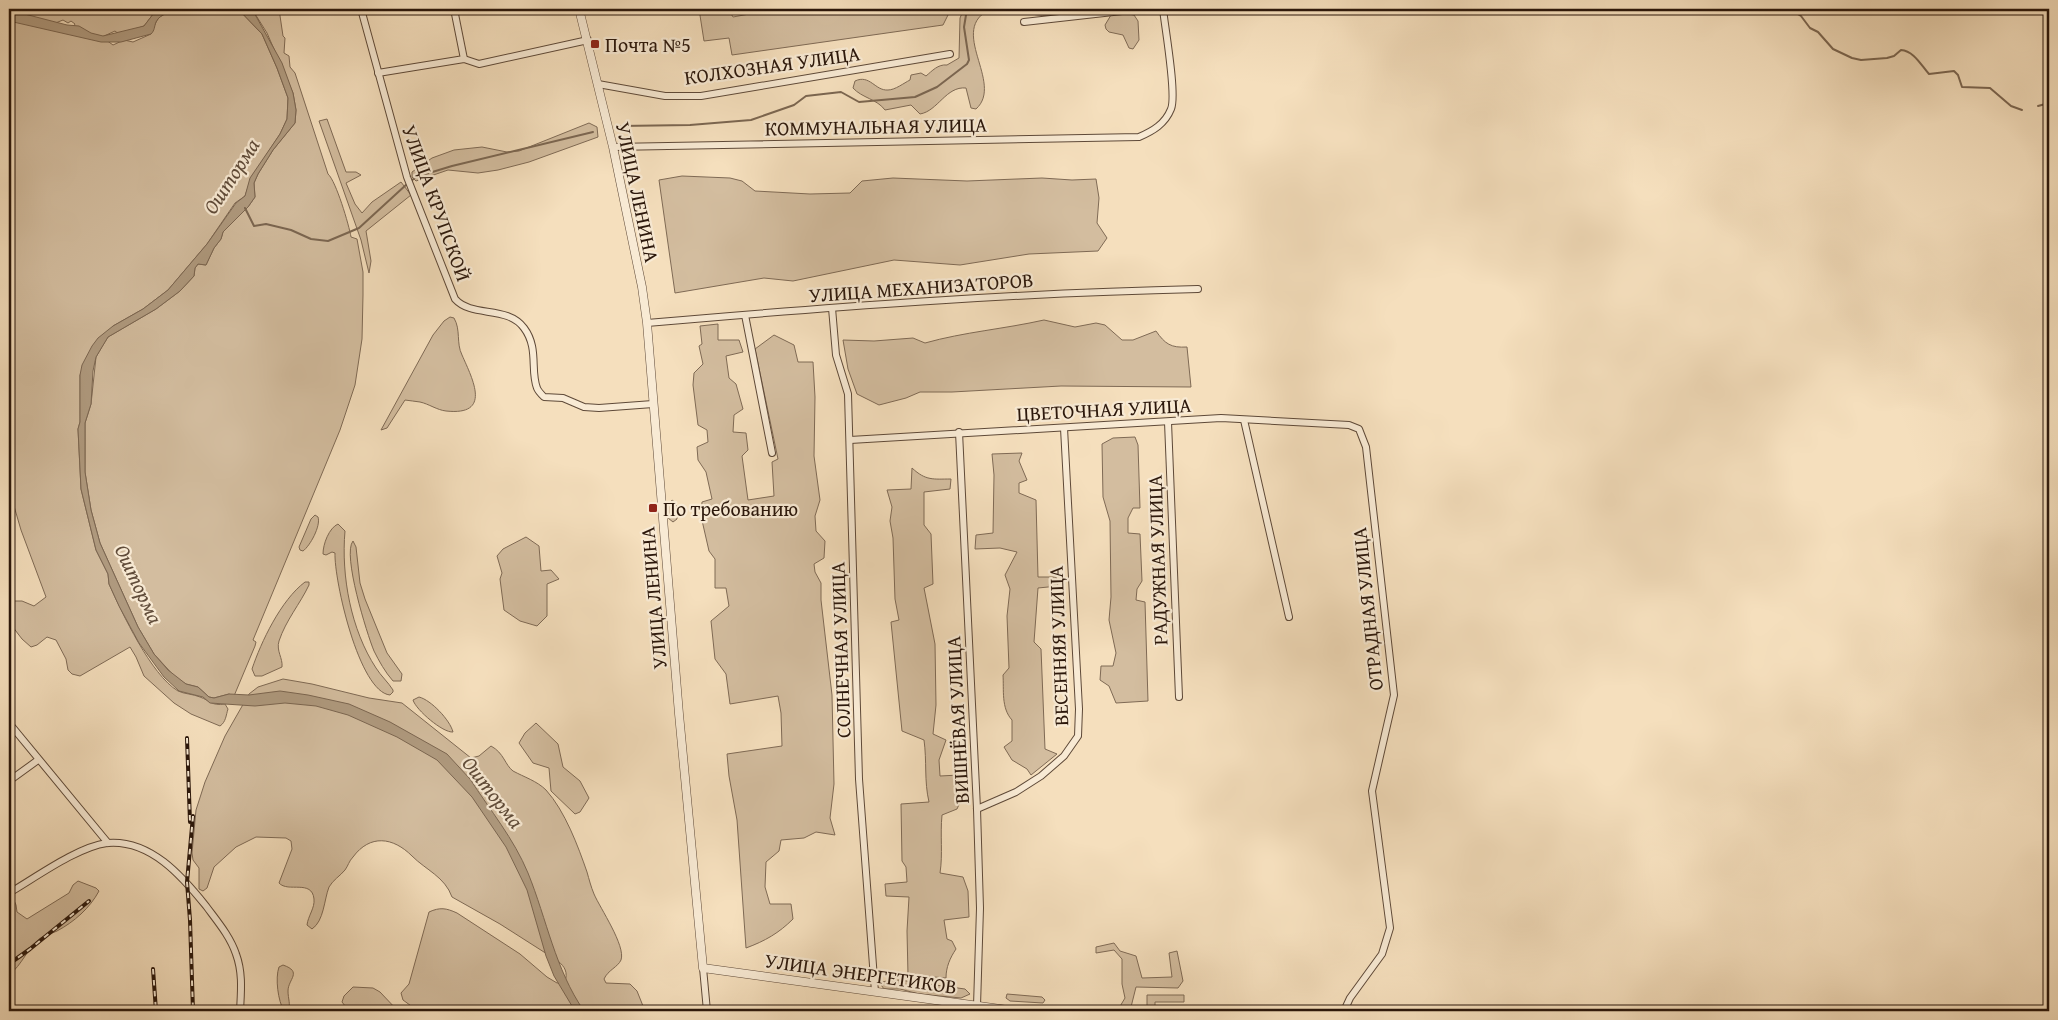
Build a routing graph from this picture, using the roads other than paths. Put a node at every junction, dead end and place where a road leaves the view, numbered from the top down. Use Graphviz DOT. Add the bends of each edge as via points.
graph roads {
  1 [pos="360,9"];
  2 [pos="454,9"];
  3 [pos="579,9"];
  4 [pos="1140,9"];
  5 [pos="1163,9"];
  6 [pos="1024,22"];
  7 [pos="588,40"];
  8 [pos="950,54"];
  9 [pos="464,59"];
  10 [pos="378,73"];
  11 [pos="598,84"];
  12 [pos="613,147"];
  13 [pos="1198,289"];
  14 [pos="832,308"];
  15 [pos="745,315"];
  16 [pos="647,323"];
  17 [pos="653,404"];
  18 [pos="1244,420"];
  19 [pos="1168,422"];
  20 [pos="1064,428"];
  21 [pos="1359,429"];
  22 [pos="959,432"];
  23 [pos="850,440"];
  24 [pos="772,453"];
  25 [pos="1289,617"];
  26 [pos="1179,697"];
  27 [pos="9,723"];
  28 [pos="38,760"];
  29 [pos="9,781"];
  30 [pos="977,809"];
  31 [pos="108,843"];
  32 [pos="9,893"];
  33 [pos="703,968"];
  34 [pos="875,992"];
  35 [pos="977,1006"];
  36 [pos="240,1011"];
  37 [pos="707,1011"];
  38 [pos="1015,1011"];
  39 [pos="1344,1011"];
  1 -- 10 [label="street, УЛИЦА КРУПСКОЙ"];
  2 -- 9 [label="street"];
  3 -- 7 [label="street, УЛИЦА ЛЕНИНА"];
  4 -- 6 [label="street"];
  5 -- 12 [label="street, КОММУНАЛЬНАЯ УЛИЦА" via="1173,101 1166,119 1155,130 1139,137"];
  7 -- 9 [label="street" via="479,64"];
  7 -- 11 [label="street, УЛИЦА ЛЕНИНА"];
  8 -- 11 [label="street, КОЛХОЗНАЯ УЛИЦА" via="702,96 665,96"];
  9 -- 10 [label="street"];
  10 -- 17 [label="street, УЛИЦА КРУПСКОЙ" via="407,177 455,299 460,305 510,317 525,328 532,344 537,389 544,397 564,398 584,407 599,408"];
  11 -- 12 [label="street, УЛИЦА ЛЕНИНА"];
  12 -- 16 [label="street, УЛИЦА ЛЕНИНА"];
  13 -- 14 [label="street, УЛИЦА МЕХАНИЗАТОРОВ" via="1106,291"];
  14 -- 15 [label="street, УЛИЦА МЕХАНИЗАТОРОВ"];
  14 -- 23 [label="street, СОЛНЕЧНАЯ УЛИЦА" via="836,355 848,394"];
  15 -- 16 [label="street, УЛИЦА МЕХАНИЗАТОРОВ"];
  15 -- 24 [label="street"];
  16 -- 17 [label="street, УЛИЦА ЛЕНИНА"];
  17 -- 33 [label="street, УЛИЦА ЛЕНИНА"];
  18 -- 19 [label="street, ЦВЕТОЧНАЯ УЛИЦА" via="1221,418"];
  18 -- 21 [label="street, ЦВЕТОЧНАЯ УЛИЦА" via="1349,425"];
  18 -- 25 [label="street"];
  19 -- 20 [label="street, ЦВЕТОЧНАЯ УЛИЦА"];
  19 -- 26 [label="street, РАДУЖНАЯ УЛИЦА"];
  20 -- 22 [label="street, ЦВЕТОЧНАЯ УЛИЦА"];
  20 -- 30 [label="street, ВЕСЕННЯЯ УЛИЦА" via="1078,736 1064,756 1041,776 1016,792"];
  21 -- 39 [label="street, ОТРАДНАЯ УЛИЦА" via="1366,447 1394,695 1372,791 1390,928 1382,954"];
  22 -- 23 [label="street, ЦВЕТОЧНАЯ УЛИЦА"];
  22 -- 30 [label="street, ВИШНЁВАЯ УЛИЦА"];
  23 -- 34 [label="street, СОЛНЕЧНАЯ УЛИЦА" via="860,779"];
  27 -- 28 [label="street"];
  28 -- 29 [label="street"];
  28 -- 31 [label="street"];
  30 -- 35 [label="street, ВИШНЁВАЯ УЛИЦА" via="980,908"];
  31 -- 32 [label="street" via="80,852"];
  31 -- 36 [label="street" via="140,848 162,860 179,874 208,909 236,953 241,979"];
  33 -- 34 [label="street, УЛИЦА ЭНЕРГЕТИКОВ"];
  33 -- 37 [label="street, УЛИЦА ЛЕНИНА"];
  34 -- 35 [label="street, УЛИЦА ЭНЕРГЕТИКОВ"];
  35 -- 38 [label="street, УЛИЦА ЭНЕРГЕТИКОВ"];
}
